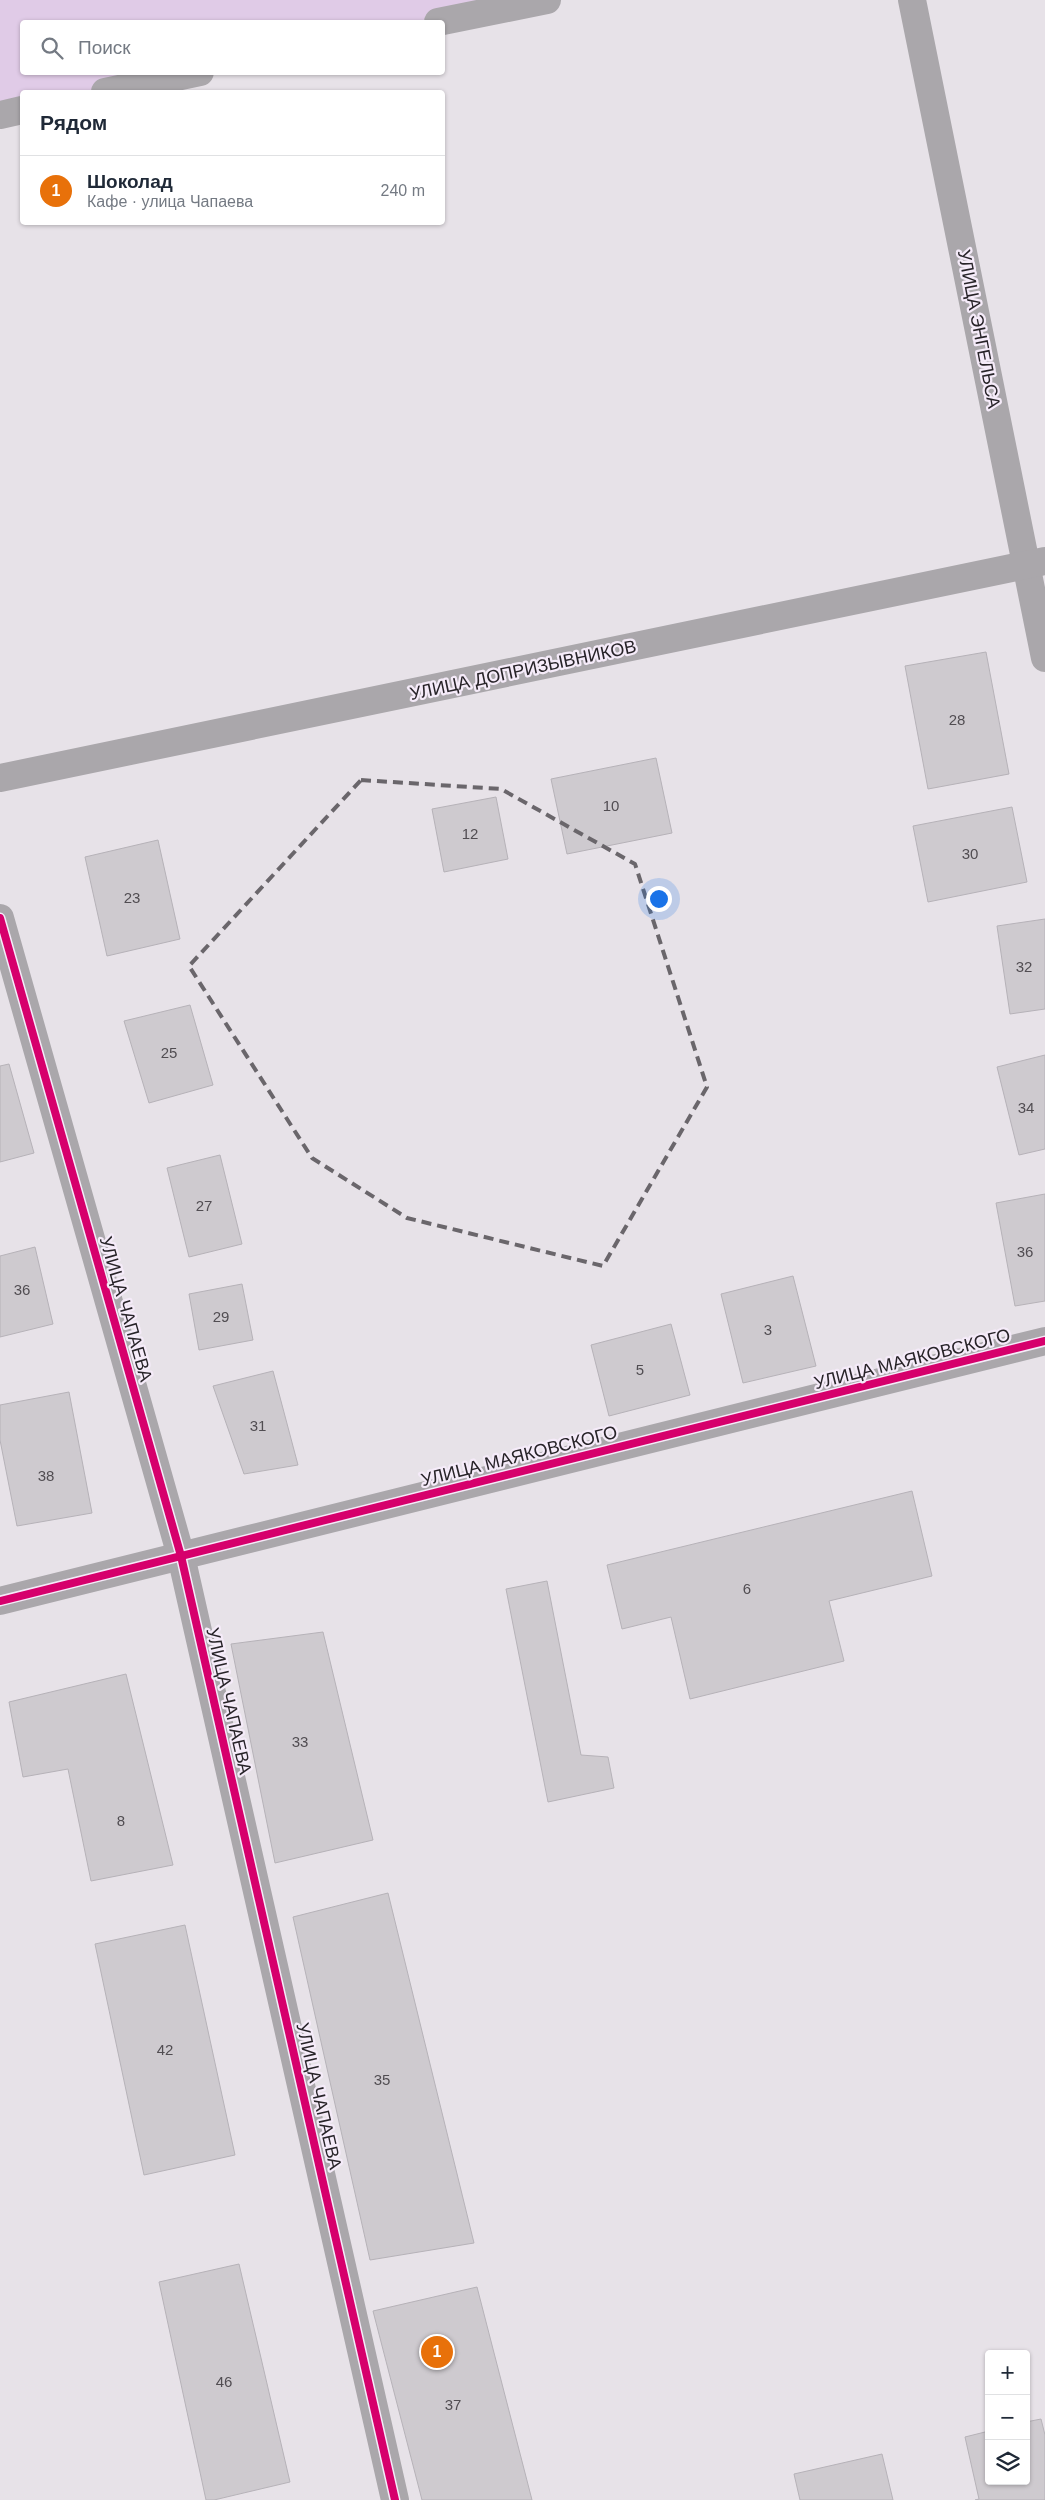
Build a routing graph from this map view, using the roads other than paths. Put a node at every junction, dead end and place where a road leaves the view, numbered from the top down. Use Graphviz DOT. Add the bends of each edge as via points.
graph roads {
  1 [pos="547,0"];
  2 [pos="912,0"];
  3 [pos="445,21"];
  4 [pos="186,75"];
  5 [pos="114,90"];
  6 [pos="20,110"];
  7 [pos="0,115"];
  8 [pos="1036,563"];
  9 [pos="1045,658"];
  10 [pos="0,778"];
  11 [pos="0,918"];
  12 [pos="1045,1341"];
  13 [pos="180,1556"];
  14 [pos="0,1602"];
  15 [pos="395,2500"];
  1 -- 3 [label="street"];
  2 -- 8 [label="street, УЛИЦА ЭНГЕЛЬСА"];
  4 -- 5 [label="street"];
  6 -- 7 [label="street"];
  8 -- 9 [label="street, УЛИЦА ЭНГЕЛЬСА"];
  8 -- 10 [label="street, УЛИЦА ДОПРИЗЫВНИКОВ"];
  11 -- 13 [label="street, УЛИЦА ЧАПАЕВА"];
  12 -- 13 [label="street, УЛИЦА МАЯКОВСКОГО"];
  13 -- 14 [label="street, УЛИЦА МАЯКОВСКОГО"];
  13 -- 15 [label="street, УЛИЦА ЧАПАЕВА"];
}
